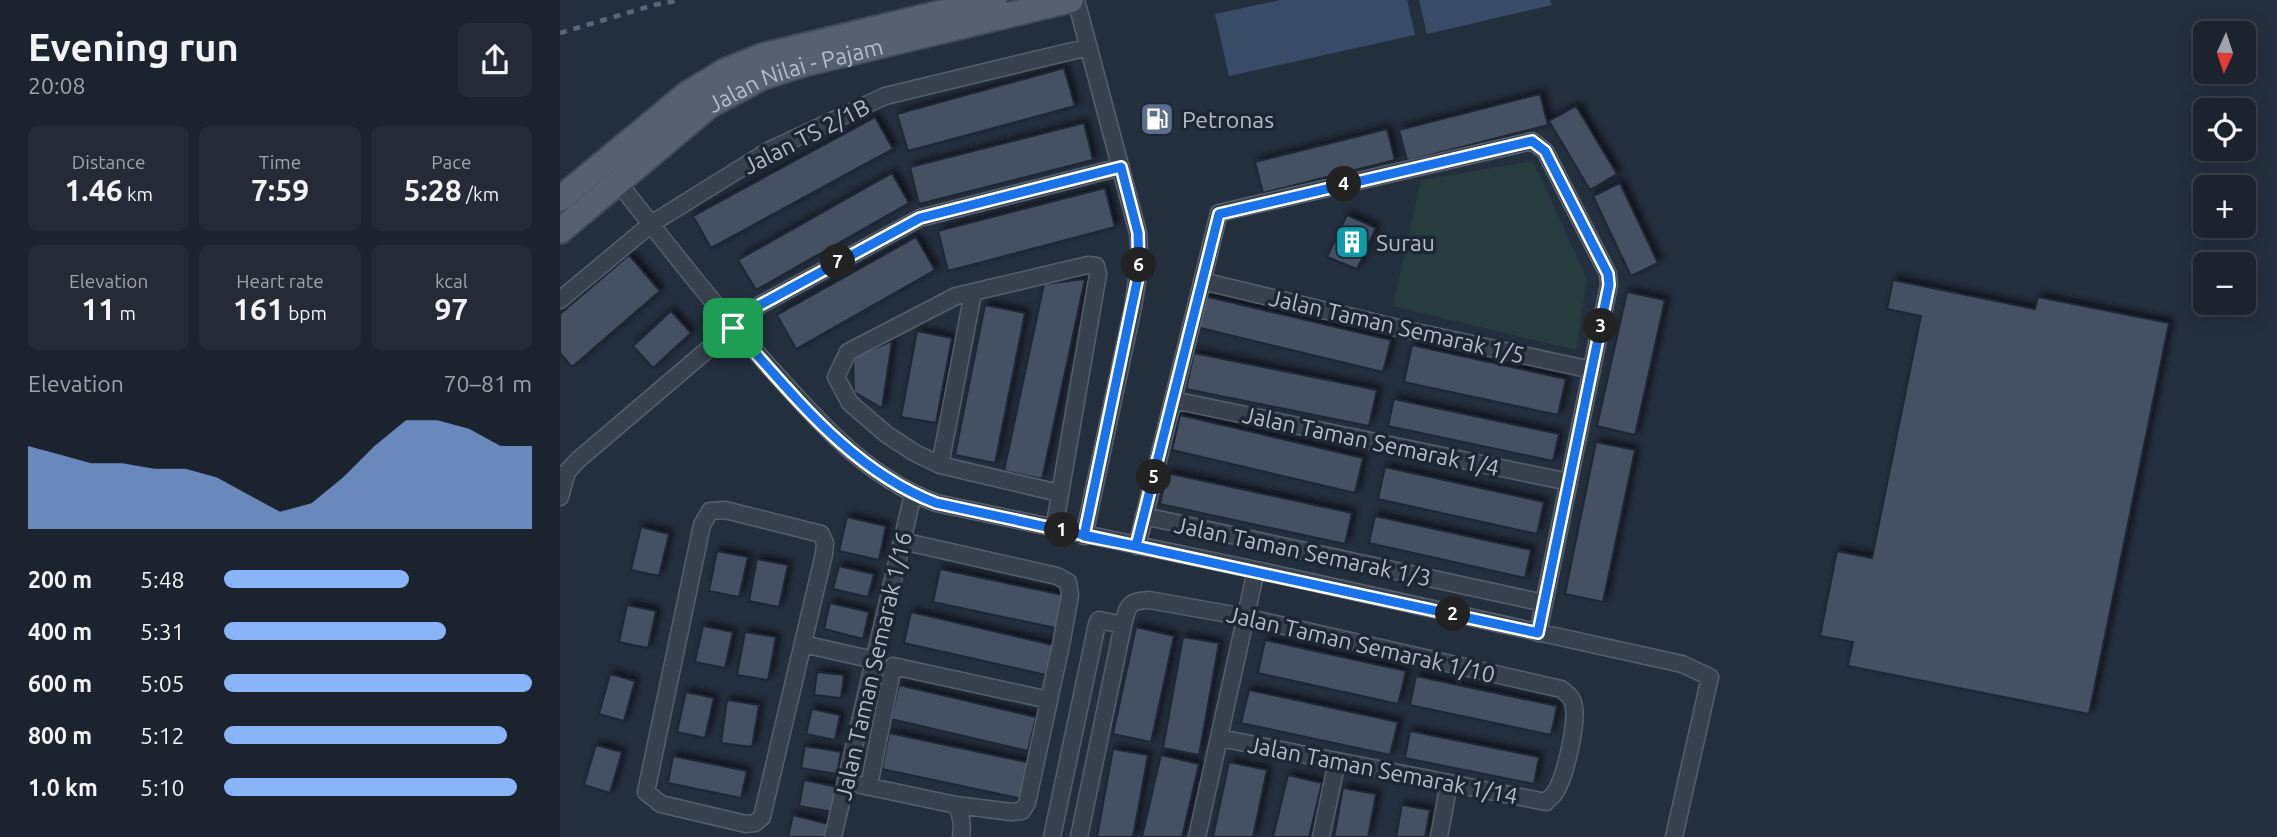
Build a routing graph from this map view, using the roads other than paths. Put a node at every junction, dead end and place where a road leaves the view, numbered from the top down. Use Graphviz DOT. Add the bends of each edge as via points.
graph roads {
  1 [pos="994,0"];
  2 [pos="1074,0"];
  3 [pos="1089,47"];
  4 [pos="1121,167"];
  5 [pos="618,182"];
  6 [pos="560,199"];
  7 [pos="650,224"];
  8 [pos="560,231"];
  9 [pos="1202,281"];
  10 [pos="973,293"];
  11 [pos="560,300"];
  12 [pos="733,328"];
  13 [pos="1592,370"];
  14 [pos="1173,400"];
  15 [pos="940,465"];
  16 [pos="1569,482"];
  17 [pos="1059,493"];
  18 [pos="913,494"];
  19 [pos="560,498"];
  20 [pos="1144,516"];
  21 [pos="1054,529"];
  22 [pos="1084,536"];
  23 [pos="902,541"];
  24 [pos="1136,546"];
  25 [pos="1256,570"];
  26 [pos="1544,603"];
  27 [pos="1245,617"];
  28 [pos="1124,625"];
  29 [pos="1538,633"];
  30 [pos="803,644"];
  31 [pos="874,660"];
  32 [pos="1049,700"];
  33 [pos="1220,738"];
  34 [pos="1337,761"];
  35 [pos="846,781"];
  36 [pos="1449,783"];
  37 [pos="869,786"];
  38 [pos="1545,802"];
  39 [pos="956,805"];
  40 [pos="833,837"];
  41 [pos="961,837"];
  42 [pos="1052,837"];
  43 [pos="1079,837"];
  44 [pos="1197,837"];
  45 [pos="1321,837"];
  46 [pos="1438,837"];
  47 [pos="1674,837"];
  1 -- 6 [label="main road, Jalan Nilai - Pajam" via="762,56 725,71 687,94"];
  2 -- 3 [label="street"];
  2 -- 5 [label="main road, Jalan Nilai - Pajam" via="763,77 710,105"];
  3 -- 4 [label="street"];
  3 -- 7 [label="street, Jalan TS 2/1B" via="885,96 770,150"];
  4 -- 12 [label="street" via="920,218 760,305"];
  4 -- 22 [label="street" via="1138,233 1139,272"];
  5 -- 7 [label="street"];
  5 -- 8 [label="main road, Jalan Nilai - Pajam"];
  7 -- 11 [label="street, Jalan TS 2/1B"];
  7 -- 12 [label="street"];
  9 -- 13 [label="street, Jalan Taman Semarak 1/5"];
  9 -- 13 [label="street" via="1219,214 1532,141 1545,151 1608,274"];
  9 -- 14 [label="street"];
  10 -- 15 [label="street"];
  10 -- 15 [label="street" via="956,296 848,352 836,377 850,403 886,434"];
  10 -- 17 [label="street" via="1096,266"];
  12 -- 18 [label="street" via="841,444"];
  12 -- 19 [label="street" via="578,460 567,472"];
  13 -- 16 [label="street"];
  14 -- 16 [label="street, Jalan Taman Semarak 1/4"];
  14 -- 20 [label="street"];
  15 -- 17 [label="street"];
  16 -- 26 [label="street"];
  17 -- 21 [label="street"];
  18 -- 21 [label="street"];
  18 -- 23 [label="street, Jalan Taman Semarak 1/16"];
  20 -- 24 [label="street"];
  20 -- 26 [label="street, Jalan Taman Semarak 1/3"];
  21 -- 22 [label="street"];
  22 -- 24 [label="street"];
  23 -- 31 [label="street, Jalan Taman Semarak 1/16"];
  23 -- 32 [label="street" via="1068,582 1070,595"];
  24 -- 25 [label="street"];
  25 -- 27 [label="street"];
  25 -- 29 [label="street"];
  26 -- 29 [label="street"];
  27 -- 28 [label="street, Jalan Taman Semarak 1/10" via="1135,600 1128,607"];
  27 -- 33 [label="street"];
  27 -- 38 [label="street, Jalan Taman Semarak 1/10" via="1561,689 1574,706 1571,738 1562,776"];
  28 -- 42 [label="street" via="1103,620 1097,624"];
  28 -- 43 [label="street"];
  29 -- 47 [label="street" via="1682,664 1710,677"];
  30 -- 30 [label="street" via="762,817 746,824 652,799 646,792 702,525 710,511 725,510 821,534 824,554"];
  30 -- 31 [label="street"];
  31 -- 35 [label="street, Jalan Taman Semarak 1/16"];
  32 -- 37 [label="street" via="893,666"];
  32 -- 39 [label="street" via="1031,793 1022,811"];
  33 -- 34 [label="street, Jalan Taman Semarak 1/14"];
  33 -- 44 [label="street"];
  34 -- 36 [label="street, Jalan Taman Semarak 1/14"];
  34 -- 45 [label="street"];
  35 -- 37 [label="street"];
  35 -- 40 [label="street, Jalan Taman Semarak 1/16"];
  36 -- 38 [label="street, Jalan Taman Semarak 1/14"];
  36 -- 46 [label="street"];
  37 -- 39 [label="street"];
  39 -- 41 [label="street" via="961,814"];
}
